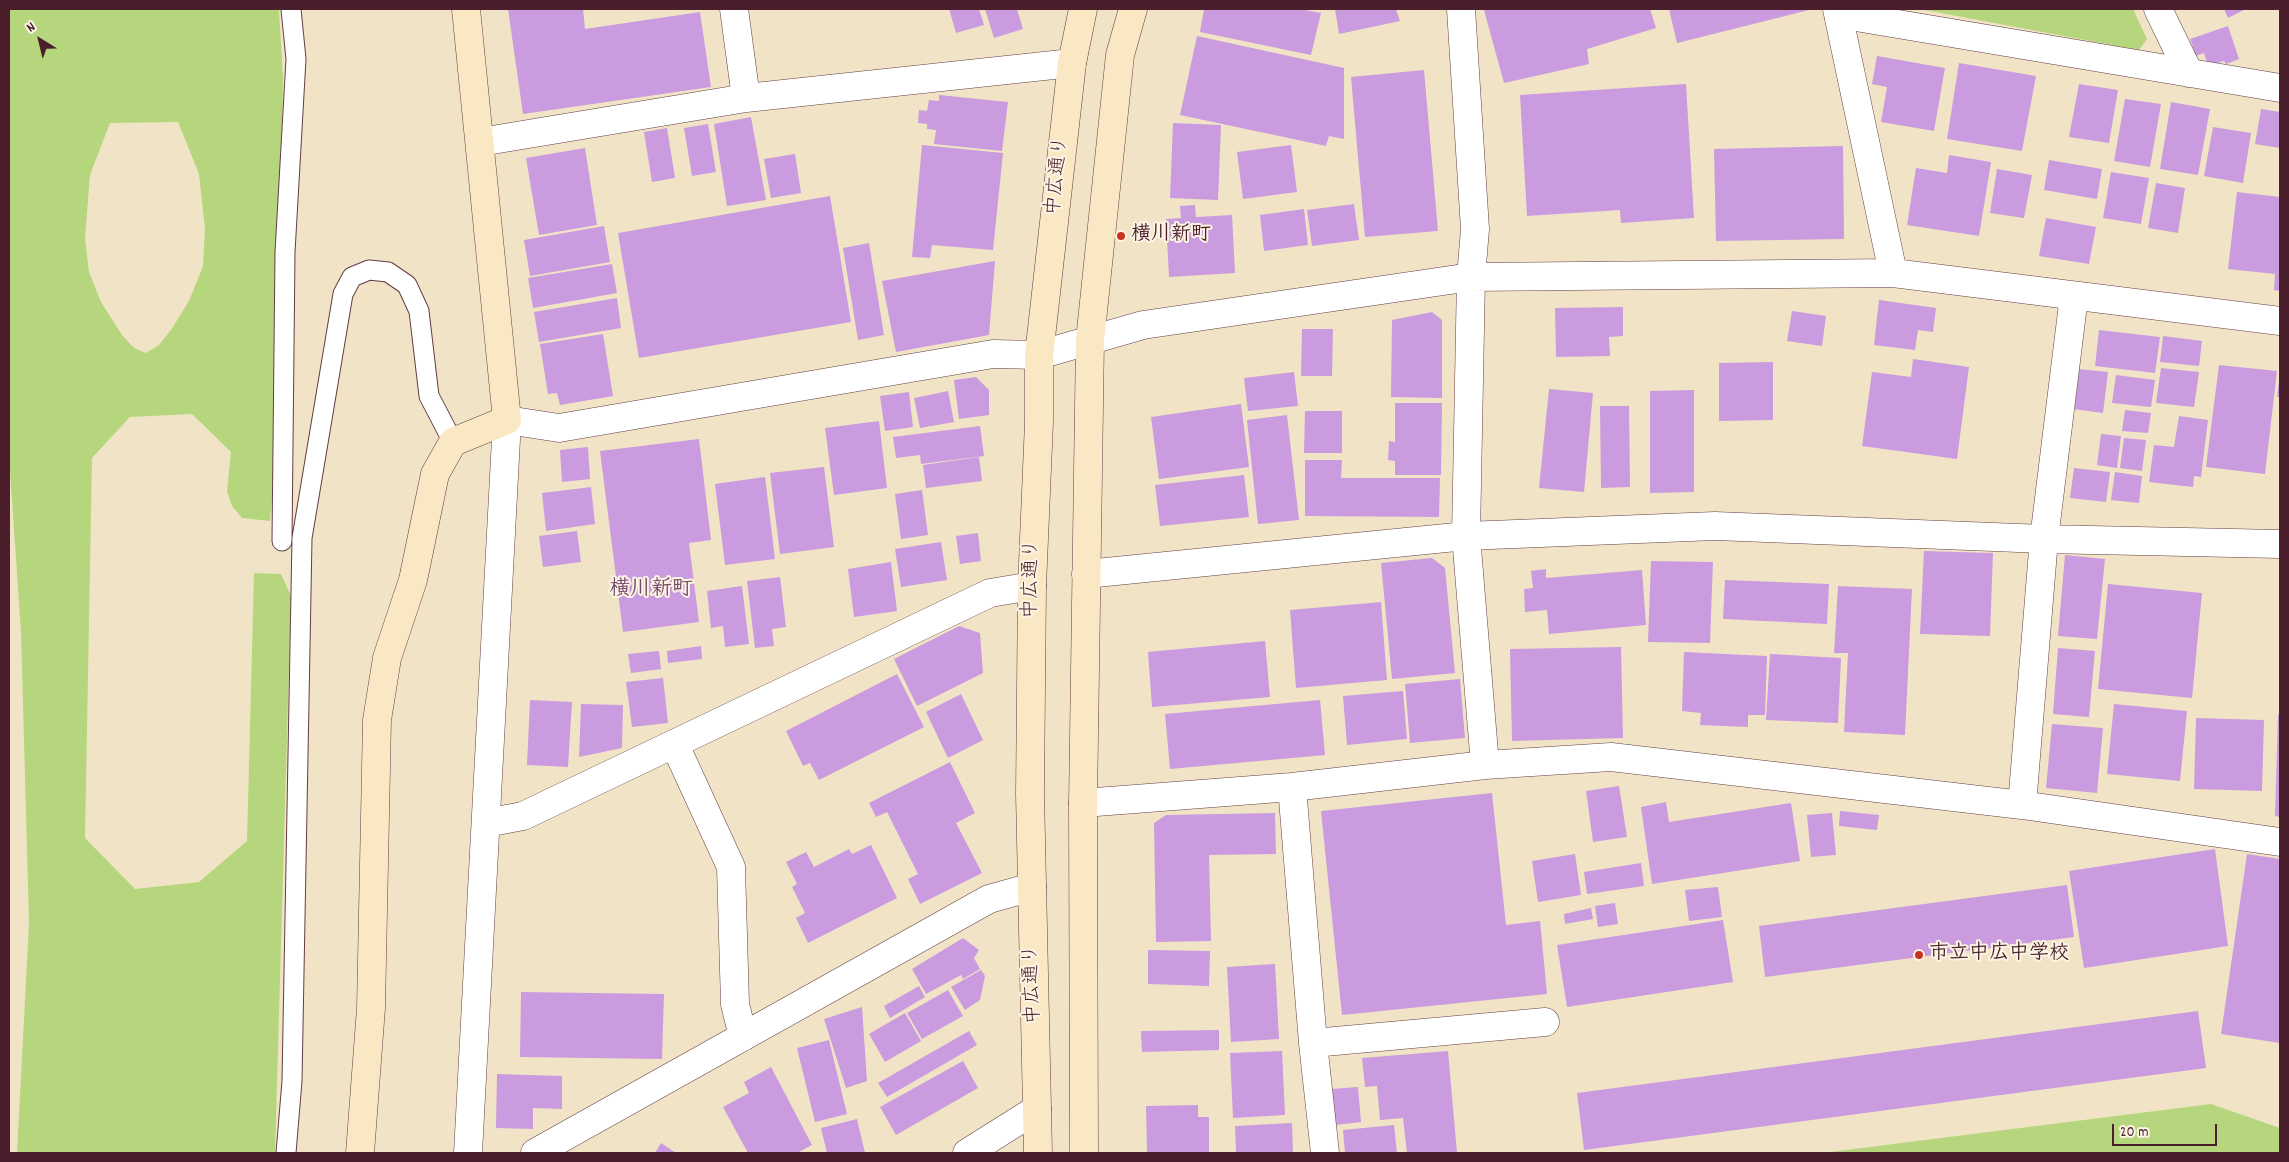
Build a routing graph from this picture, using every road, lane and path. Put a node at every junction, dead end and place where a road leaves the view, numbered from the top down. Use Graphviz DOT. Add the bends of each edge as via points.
graph roads {
  1 [pos="291,9"];
  2 [pos="466,9"];
  3 [pos="734,9"];
  4 [pos="1083,9"];
  5 [pos="1133,9"];
  6 [pos="1462,9"];
  7 [pos="2158,9"];
  8 [pos="1838,12"];
  9 [pos="1072,63"];
  10 [pos="2189,73"];
  11 [pos="2280,88"];
  12 [pos="746,98"];
  13 [pos="480,142"];
  14 [pos="1893,273"];
  15 [pos="1471,277"];
  16 [pos="2074,296"];
  17 [pos="2280,321"];
  18 [pos="1090,340"];
  19 [pos="1039,355"];
  20 [pos="507,420"];
  21 [pos="453,442"];
  22 [pos="1466,536"];
  23 [pos="302,538"];
  24 [pos="2044,539"];
  25 [pos="2280,544"];
  26 [pos="1086,574"];
  27 [pos="1032,586"];
  28 [pos="675,744"];
  29 [pos="1484,765"];
  30 [pos="1292,787"];
  31 [pos="1083,803"];
  32 [pos="2022,805"];
  33 [pos="486,823"];
  34 [pos="2280,842"];
  35 [pos="1032,887"];
  36 [pos="1545,1022"];
  37 [pos="743,1037"];
  38 [pos="1313,1043"];
  39 [pos="1038,1109"];
  40 [pos="286,1153"];
  41 [pos="360,1153"];
  42 [pos="468,1153"];
  43 [pos="535,1153"];
  44 [pos="967,1153"];
  45 [pos="1038,1153"];
  46 [pos="1084,1153"];
  47 [pos="1325,1153"];
  1 -- 23 [label="lane" via="296,59 285,252 276,542"];
  2 -- 13 [label="street"];
  3 -- 12 [label="street"];
  4 -- 9 [label="street, 中広通り"];
  5 -- 18 [label="street" via="1120,55"];
  6 -- 15 [label="street" via="1474,229"];
  7 -- 10 [label="street"];
  8 -- 10 [label="street"];
  8 -- 14 [label="street"];
  9 -- 12 [label="street"];
  9 -- 19 [label="street, 中広通り"];
  10 -- 11 [label="street"];
  12 -- 13 [label="street"];
  13 -- 20 [label="street"];
  14 -- 15 [label="street"];
  14 -- 16 [label="street"];
  15 -- 18 [label="street" via="1143,325"];
  15 -- 22 [label="street"];
  16 -- 17 [label="street"];
  16 -- 24 [label="street"];
  18 -- 19 [label="street"];
  18 -- 26 [label="street"];
  19 -- 20 [label="street" via="994,354 559,428"];
  19 -- 27 [label="street, 中広通り"];
  20 -- 21 [label="street"];
  20 -- 33 [label="street"];
  21 -- 23 [label="lane" via="429,396 419,311 407,285 388,272 369,270 352,277 343,294"];
  21 -- 41 [label="street" via="435,474 413,580 387,658 377,720 371,1008"];
  22 -- 24 [label="street" via="1715,526"];
  22 -- 26 [label="street"];
  22 -- 29 [label="street"];
  23 -- 40 [label="lane" via="292,1081"];
  24 -- 25 [label="street"];
  24 -- 32 [label="street"];
  26 -- 31 [label="street"];
  27 -- 28 [label="street" via="990,593"];
  27 -- 35 [label="street, 中広通り"];
  28 -- 33 [label="street" via="523,816"];
  28 -- 37 [label="street" via="732,867 735,1004"];
  29 -- 30 [label="street"];
  29 -- 32 [label="street" via="1611,757"];
  30 -- 31 [label="street"];
  30 -- 38 [label="street"];
  31 -- 46 [label="street"];
  32 -- 34 [label="street"];
  33 -- 42 [label="street"];
  35 -- 37 [label="street" via="989,899"];
  35 -- 39 [label="street, 中広通り"];
  36 -- 38 [label="street"];
  37 -- 43 [label="street"];
  38 -- 47 [label="street"];
  39 -- 44 [label="street"];
  39 -- 45 [label="street, 中広通り"];
}
